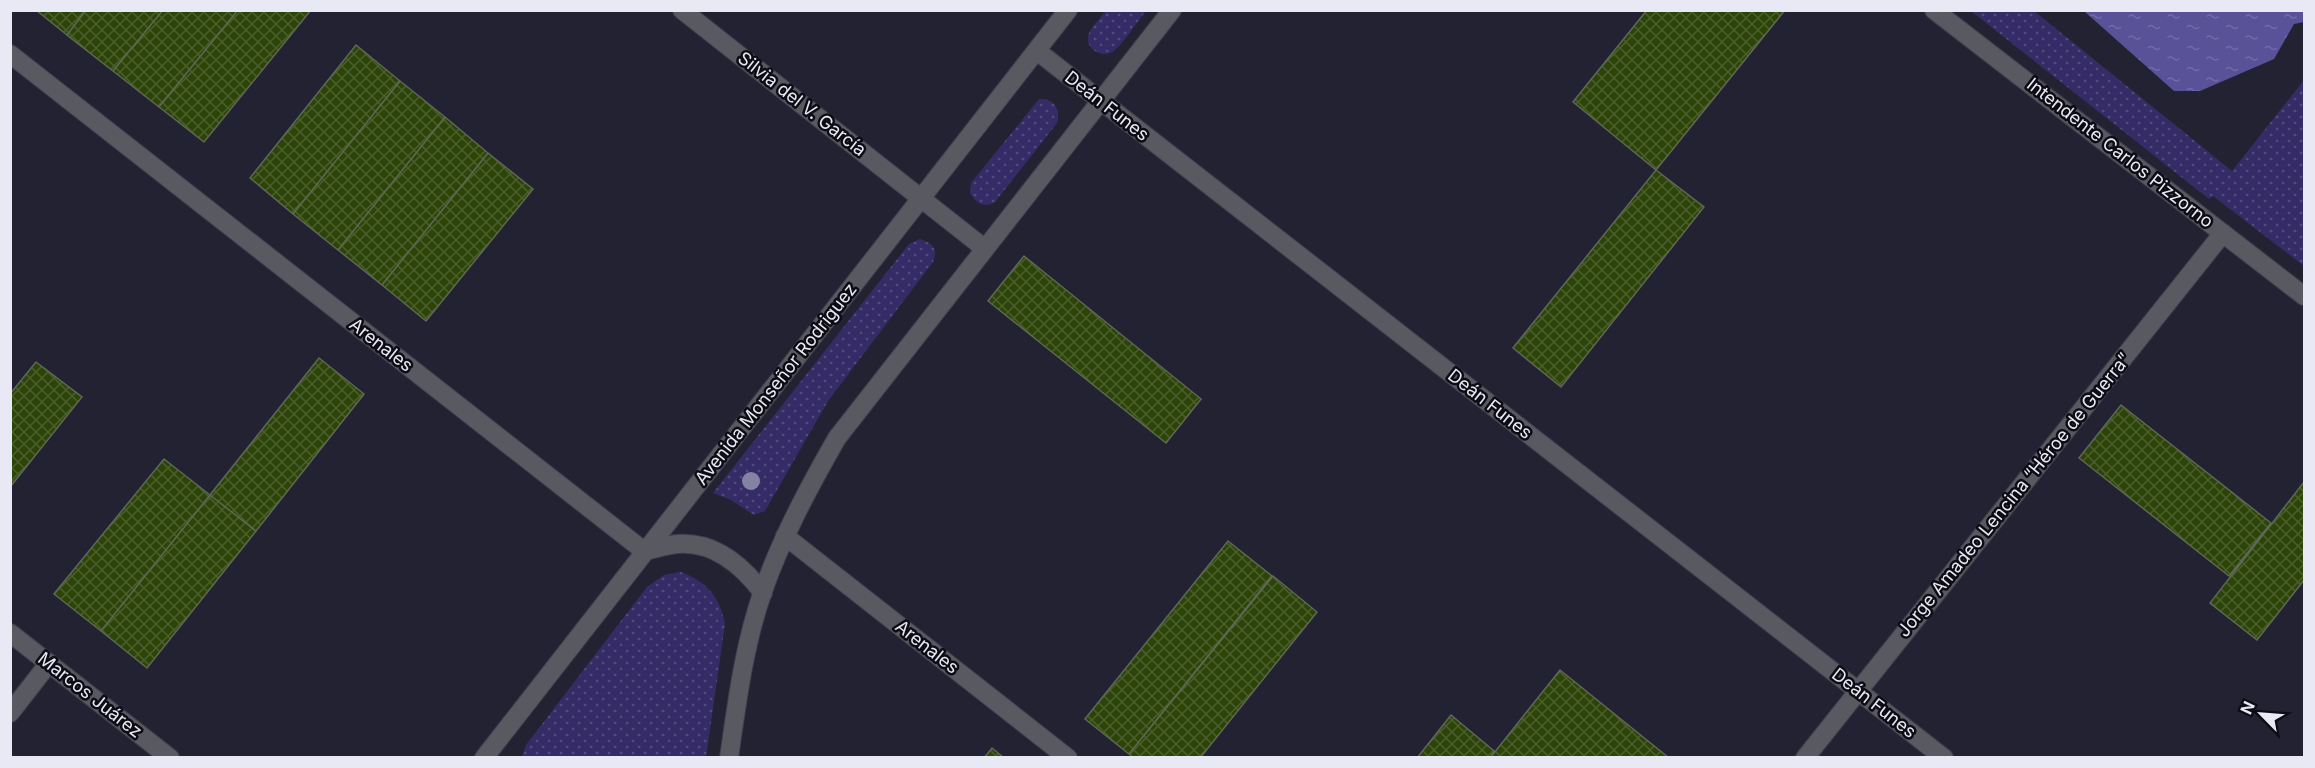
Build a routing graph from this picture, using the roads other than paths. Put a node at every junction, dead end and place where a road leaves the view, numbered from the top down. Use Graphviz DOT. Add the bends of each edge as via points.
graph roads {
  1 [pos="682,10"];
  2 [pos="1068,10"];
  3 [pos="1172,10"];
  4 [pos="1934,10"];
  5 [pos="1037,51"];
  6 [pos="10,54"];
  7 [pos="1100,100"];
  8 [pos="922,198"];
  9 [pos="2223,233"];
  10 [pos="984,248"];
  11 [pos="2304,296"];
  12 [pos="785,536"];
  13 [pos="644,551"];
  14 [pos="763,592"];
  15 [pos="10,633"];
  16 [pos="49,663"];
  17 [pos="1857,690"];
  18 [pos="10,713"];
  19 [pos="170,758"];
  20 [pos="484,758"];
  21 [pos="729,758"];
  22 [pos="1068,758"];
  23 [pos="1804,758"];
  24 [pos="1944,758"];
  1 -- 8 [label="street, Silvia del V. García"];
  2 -- 5 [label="street, Avenida Monseñor Rodriguez"];
  3 -- 7 [label="street"];
  4 -- 9 [label="street, Intendente Carlos Pizzorno"];
  5 -- 7 [label="street, Deán Funes"];
  5 -- 8 [label="street, Avenida Monseñor Rodriguez"];
  6 -- 13 [label="street, Arenales"];
  7 -- 10 [label="street"];
  7 -- 17 [label="street, Deán Funes"];
  8 -- 10 [label="street, Silvia del V. García"];
  8 -- 13 [label="street, Avenida Monseñor Rodriguez"];
  9 -- 11 [label="street, Intendente Carlos Pizzorno"];
  9 -- 17 [label="street, Jorge Amadeo Lencina “Héroe de Guerra”"];
  10 -- 12 [label="street" via="837,438"];
  12 -- 14 [label="street"];
  12 -- 22 [label="street, Arenales"];
  13 -- 14 [label="street" via="677,544 703,546 728,557"];
  13 -- 20 [label="street, Avenida Monseñor Rodriguez"];
  14 -- 21 [label="street" via="747,649"];
  15 -- 16 [label="street, Marcos Juárez"];
  16 -- 18 [label="street"];
  16 -- 19 [label="street, Marcos Juárez"];
  17 -- 23 [label="street, Jorge Amadeo Lencina “Héroe de Guerra”"];
  17 -- 24 [label="street, Deán Funes"];
}
